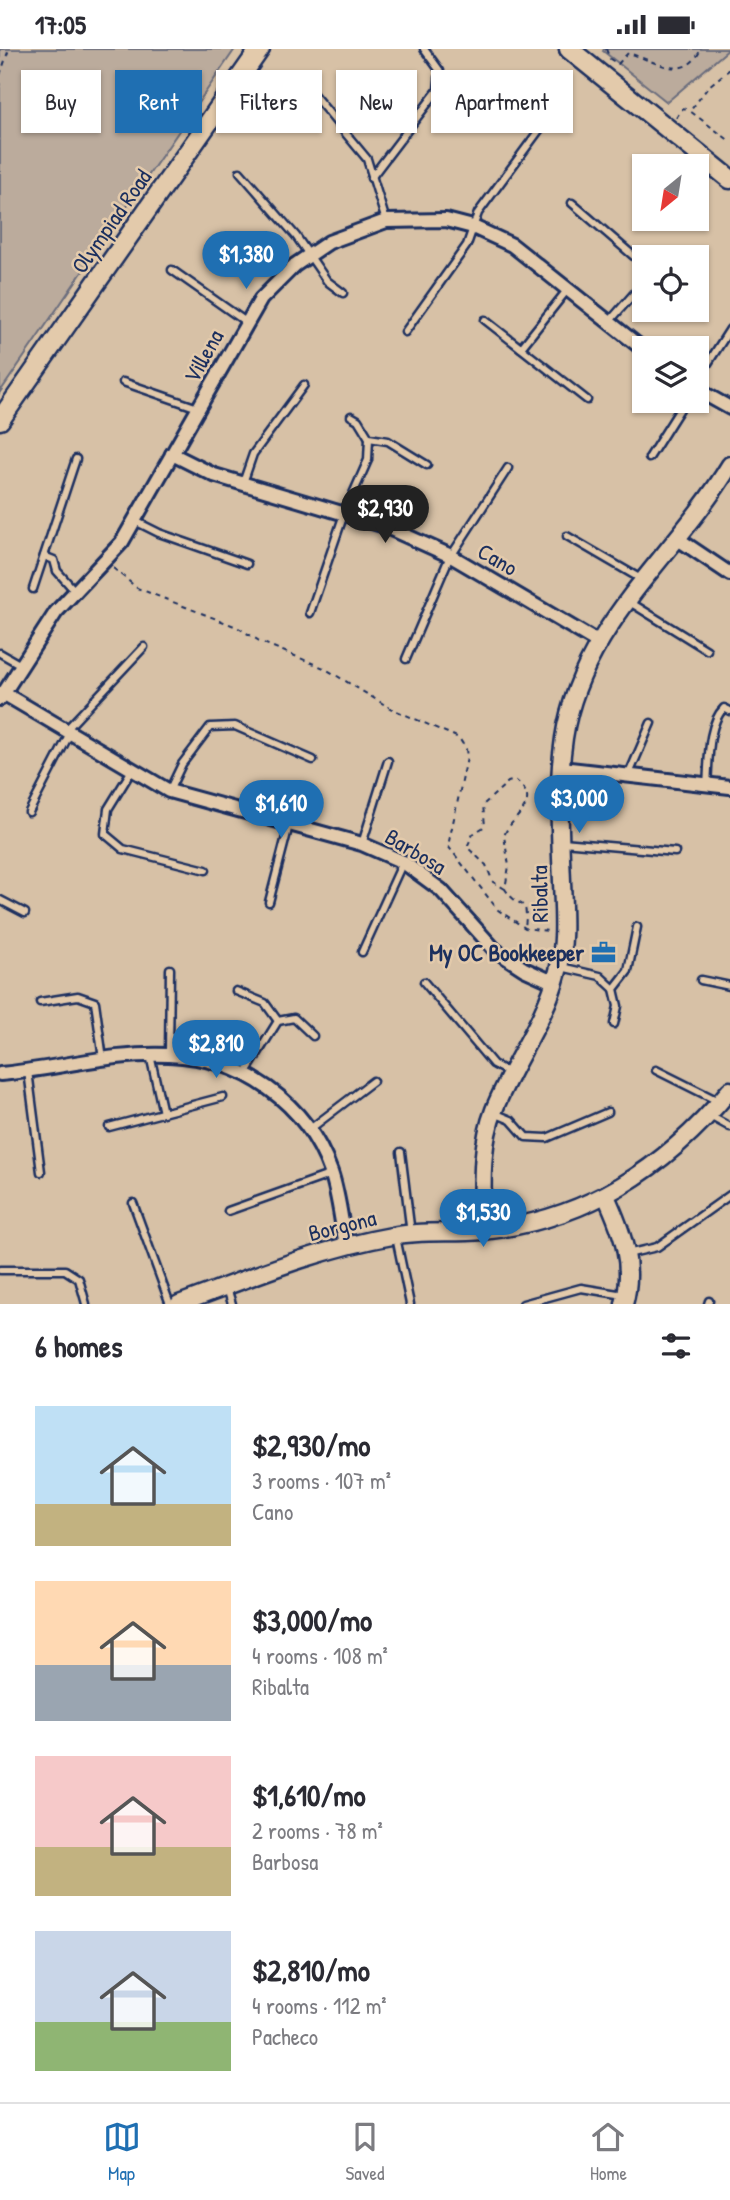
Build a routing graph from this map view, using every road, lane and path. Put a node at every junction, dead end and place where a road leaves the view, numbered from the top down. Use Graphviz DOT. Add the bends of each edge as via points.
graph roads {
  1 [pos="9,49"];
  2 [pos="260,49"];
  3 [pos="424,49"];
  4 [pos="606,49"];
  5 [pos="626,49"];
  6 [pos="701,49"];
  7 [pos="579,52"];
  8 [pos="628,53"];
  9 [pos="730,69"];
  10 [pos="0,75"];
  11 [pos="322,105"];
  12 [pos="690,111"];
  13 [pos="668,128"];
  14 [pos="537,133"];
  15 [pos="730,141"];
  16 [pos="240,172"];
  17 [pos="370,178"];
  18 [pos="730,179"];
  19 [pos="572,203"];
  20 [pos="386,221"];
  21 [pos="473,227"];
  22 [pos="309,254"];
  23 [pos="632,255"];
  24 [pos="172,270"];
  25 [pos="568,289"];
  26 [pos="344,293"];
  27 [pos="632,296"];
  28 [pos="485,320"];
  29 [pos="246,322"];
  30 [pos="609,322"];
  31 [pos="730,329"];
  32 [pos="405,332"];
  33 [pos="632,341"];
  34 [pos="520,348"];
  35 [pos="709,362"];
  36 [pos="123,382"];
  37 [pos="304,385"];
  38 [pos="709,396"];
  39 [pos="587,400"];
  40 [pos="198,408"];
  41 [pos="730,408"];
  42 [pos="677,413"];
  43 [pos="351,416"];
  44 [pos="0,420"];
  45 [pos="369,438"];
  46 [pos="172,454"];
  47 [pos="649,458"];
  48 [pos="76,459"];
  49 [pos="427,465"];
  50 [pos="730,465"];
  51 [pos="508,468"];
  52 [pos="243,484"];
  53 [pos="344,514"];
  54 [pos="135,521"];
  55 [pos="567,536"];
  56 [pos="678,539"];
  57 [pos="44,556"];
  58 [pos="450,556"];
  59 [pos="107,561"];
  60 [pos="247,564"];
  61 [pos="730,572"];
  62 [pos="642,580"];
  63 [pos="33,589"];
  64 [pos="75,591"];
  65 [pos="626,600"];
  66 [pos="310,613"];
  67 [pos="598,643"];
  68 [pos="144,647"];
  69 [pos="707,650"];
  70 [pos="0,653"];
  71 [pos="406,659"];
  72 [pos="21,665"];
  73 [pos="2,696"];
  74 [pos="730,711"];
  75 [pos="651,723"];
  76 [pos="67,732"];
  77 [pos="313,760"];
  78 [pos="388,761"];
  79 [pos="561,768"];
  80 [pos="132,770"];
  81 [pos="628,776"];
  82 [pos="706,785"];
  83 [pos="730,787"];
  84 [pos="169,791"];
  85 [pos="29,813"];
  86 [pos="289,825"];
  87 [pos="561,842"];
  88 [pos="362,845"];
  89 [pos="675,852"];
  90 [pos="403,862"];
  91 [pos="206,870"];
  92 [pos="505,890"];
  93 [pos="0,900"];
  94 [pos="269,902"];
  95 [pos="25,913"];
  96 [pos="637,927"];
  97 [pos="525,928"];
  98 [pos="563,932"];
  99 [pos="362,952"];
  100 [pos="559,966"];
  101 [pos="170,969"];
  102 [pos="701,980"];
  103 [pos="424,982"];
  104 [pos="555,983"];
  105 [pos="730,986"];
  106 [pos="614,989"];
  107 [pos="236,991"];
  108 [pos="40,1002"];
  109 [pos="278,1021"];
  110 [pos="614,1024"];
  111 [pos="313,1036"];
  112 [pos="150,1055"];
  113 [pos="169,1055"];
  114 [pos="103,1061"];
  115 [pos="656,1070"];
  116 [pos="28,1071"];
  117 [pos="0,1073"];
  118 [pos="245,1074"];
  119 [pos="511,1074"];
  120 [pos="373,1081"];
  121 [pos="725,1096"];
  122 [pos="223,1097"];
  123 [pos="493,1112"];
  124 [pos="608,1112"];
  125 [pos="163,1114"];
  126 [pos="708,1115"];
  127 [pos="109,1127"];
  128 [pos="730,1127"];
  129 [pos="310,1129"];
  130 [pos="401,1152"];
  131 [pos="41,1173"];
  132 [pos="331,1174"];
  133 [pos="730,1195"];
  134 [pos="606,1196"];
  135 [pos="134,1203"];
  136 [pos="228,1211"];
  137 [pos="483,1231"];
  138 [pos="403,1234"];
  139 [pos="345,1245"];
  140 [pos="627,1254"];
  141 [pos="0,1270"];
  142 [pos="226,1286"];
  143 [pos="625,1300"];
  144 [pos="86,1304"];
  145 [pos="170,1304"];
  146 [pos="179,1304"];
  147 [pos="232,1304"];
  148 [pos="410,1304"];
  149 [pos="523,1304"];
  1 -- 10 [label="path"];
  2 -- 44 [label="main road, Olympiad Road"];
  3 -- 17 [label="lane" via="440,71 438,90"];
  4 -- 8 [label="path" via="618,64"];
  5 -- 8 [label="path"];
  6 -- 8 [label="path" via="696,59 671,69"];
  7 -- 13 [label="main road"];
  9 -- 12 [label="path"];
  11 -- 17 [label="lane" via="367,159"];
  12 -- 13 [label="path" via="683,108"];
  12 -- 15 [label="path"];
  13 -- 18 [label="main road"];
  14 -- 21 [label="lane" via="478,213"];
  16 -- 22 [label="lane"];
  17 -- 20 [label="lane"];
  19 -- 23 [label="lane"];
  20 -- 21 [label="street, Villena" via="446,220"];
  20 -- 22 [label="street, Villena"];
  21 -- 25 [label="street, Villena" via="512,245"];
  21 -- 32 [label="lane" via="467,245"];
  22 -- 26 [label="lane" via="327,281"];
  22 -- 29 [label="street, Villena" via="278,280"];
  24 -- 29 [label="lane"];
  25 -- 30 [label="street, Villena"];
  25 -- 34 [label="lane"];
  27 -- 30 [label="lane"];
  28 -- 34 [label="lane"];
  29 -- 40 [label="street, Villena"];
  30 -- 33 [label="street, Villena"];
  31 -- 35 [label="lane"];
  34 -- 39 [label="lane"];
  36 -- 40 [label="lane"];
  37 -- 52 [label="lane" via="253,454"];
  38 -- 41 [label="street"];
  40 -- 46 [label="street, Villena"];
  42 -- 47 [label="lane"];
  43 -- 45 [label="lane"];
  45 -- 49 [label="lane" via="388,441"];
  45 -- 53 [label="lane" via="368,460"];
  46 -- 52 [label="street, Cano"];
  46 -- 54 [label="street, Villena"];
  48 -- 57 [label="lane"];
  50 -- 56 [label="street, Ribalta"];
  51 -- 58 [label="lane"];
  52 -- 53 [label="street, Cano"];
  53 -- 58 [label="street, Cano" via="382,525"];
  53 -- 66 [label="lane"];
  54 -- 59 [label="street, Villena"];
  54 -- 60 [label="lane"];
  55 -- 62 [label="lane"];
  56 -- 61 [label="street"];
  56 -- 62 [label="street, Ribalta"];
  57 -- 63 [label="lane"];
  57 -- 64 [label="lane" via="54,560 57,571"];
  58 -- 67 [label="street, Cano"];
  58 -- 71 [label="lane"];
  59 -- 64 [label="street, Villena"];
  59 -- 97 [label="path" via="137,588 237,627 324,668 390,708 458,738 466,749 466,770 448,846 498,910"];
  62 -- 65 [label="street, Ribalta"];
  64 -- 72 [label="street, Villena"];
  65 -- 67 [label="street, Ribalta"];
  65 -- 69 [label="lane"];
  67 -- 79 [label="street, Ribalta" via="573,701"];
  68 -- 76 [label="lane"];
  70 -- 72 [label="lane"];
  72 -- 73 [label="street, Villena"];
  73 -- 76 [label="street, Barbosa"];
  74 -- 82 [label="lane" via="720,710 712,732"];
  75 -- 81 [label="lane"];
  76 -- 80 [label="street, Barbosa"];
  76 -- 85 [label="lane"];
  77 -- 84 [label="lane" via="235,726 210,727 182,764"];
  78 -- 88 [label="lane"];
  79 -- 81 [label="street"];
  79 -- 87 [label="street, Ribalta"];
  80 -- 84 [label="street, Barbosa"];
  80 -- 91 [label="lane" via="108,809 105,834 122,849"];
  81 -- 82 [label="street"];
  82 -- 83 [label="street"];
  84 -- 86 [label="street, Barbosa"];
  86 -- 88 [label="street, Barbosa"];
  86 -- 94 [label="lane"];
  87 -- 89 [label="lane"];
  87 -- 98 [label="street, Ribalta"];
  88 -- 90 [label="street, Barbosa"];
  90 -- 99 [label="lane"];
  90 -- 104 [label="street, Barbosa" via="441,890 495,950"];
  92 -- 92 [label="path" via="509,856 504,836 527,801 515,780 483,805 485,826 473,834 467,847 486,865 493,882"];
  92 -- 97 [label="path" via="527,907"];
  93 -- 95 [label="lane"];
  96 -- 106 [label="lane" via="628,971"];
  97 -- 98 [label="path"];
  98 -- 100 [label="street, Ribalta"];
  100 -- 104 [label="street, Ribalta"];
  100 -- 106 [label="lane" via="600,976"];
  101 -- 113 [label="lane"];
  102 -- 105 [label="lane"];
  103 -- 119 [label="lane" via="493,1064"];
  104 -- 119 [label="street, Ribalta"];
  106 -- 110 [label="lane" via="618,1006"];
  107 -- 109 [label="lane" via="265,1003"];
  108 -- 114 [label="lane" via="78,996 95,1002"];
  109 -- 111 [label="lane" via="294,1018"];
  109 -- 118 [label="lane"];
  112 -- 113 [label="street"];
  112 -- 114 [label="street"];
  112 -- 125 [label="lane"];
  113 -- 118 [label="street" via="197,1058"];
  114 -- 116 [label="street"];
  115 -- 121 [label="lane"];
  116 -- 117 [label="street"];
  116 -- 131 [label="lane"];
  118 -- 129 [label="street" via="279,1095"];
  119 -- 123 [label="street, Ribalta"];
  120 -- 129 [label="lane"];
  121 -- 126 [label="street, Borgona"];
  122 -- 125 [label="lane"];
  123 -- 124 [label="lane" via="511,1120 526,1137 547,1137"];
  123 -- 137 [label="street, Ribalta" via="484,1156"];
  125 -- 127 [label="lane"];
  126 -- 128 [label="lane"];
  126 -- 134 [label="street, Borgona" via="650,1170"];
  129 -- 132 [label="street"];
  130 -- 138 [label="lane"];
  132 -- 136 [label="lane"];
  132 -- 139 [label="street"];
  133 -- 140 [label="lane" via="657,1247"];
  134 -- 137 [label="street, Borgona" via="535,1221"];
  134 -- 140 [label="street"];
  135 -- 145 [label="lane"];
  137 -- 138 [label="street, Borgona"];
  138 -- 139 [label="street, Borgona"];
  138 -- 148 [label="lane"];
  139 -- 142 [label="street, Borgona"];
  140 -- 143 [label="street"];
  141 -- 144 [label="lane" via="65,1270 79,1279"];
  142 -- 146 [label="street, Borgona"];
  142 -- 147 [label="lane"];
  143 -- 149 [label="lane" via="581,1288"];
}
